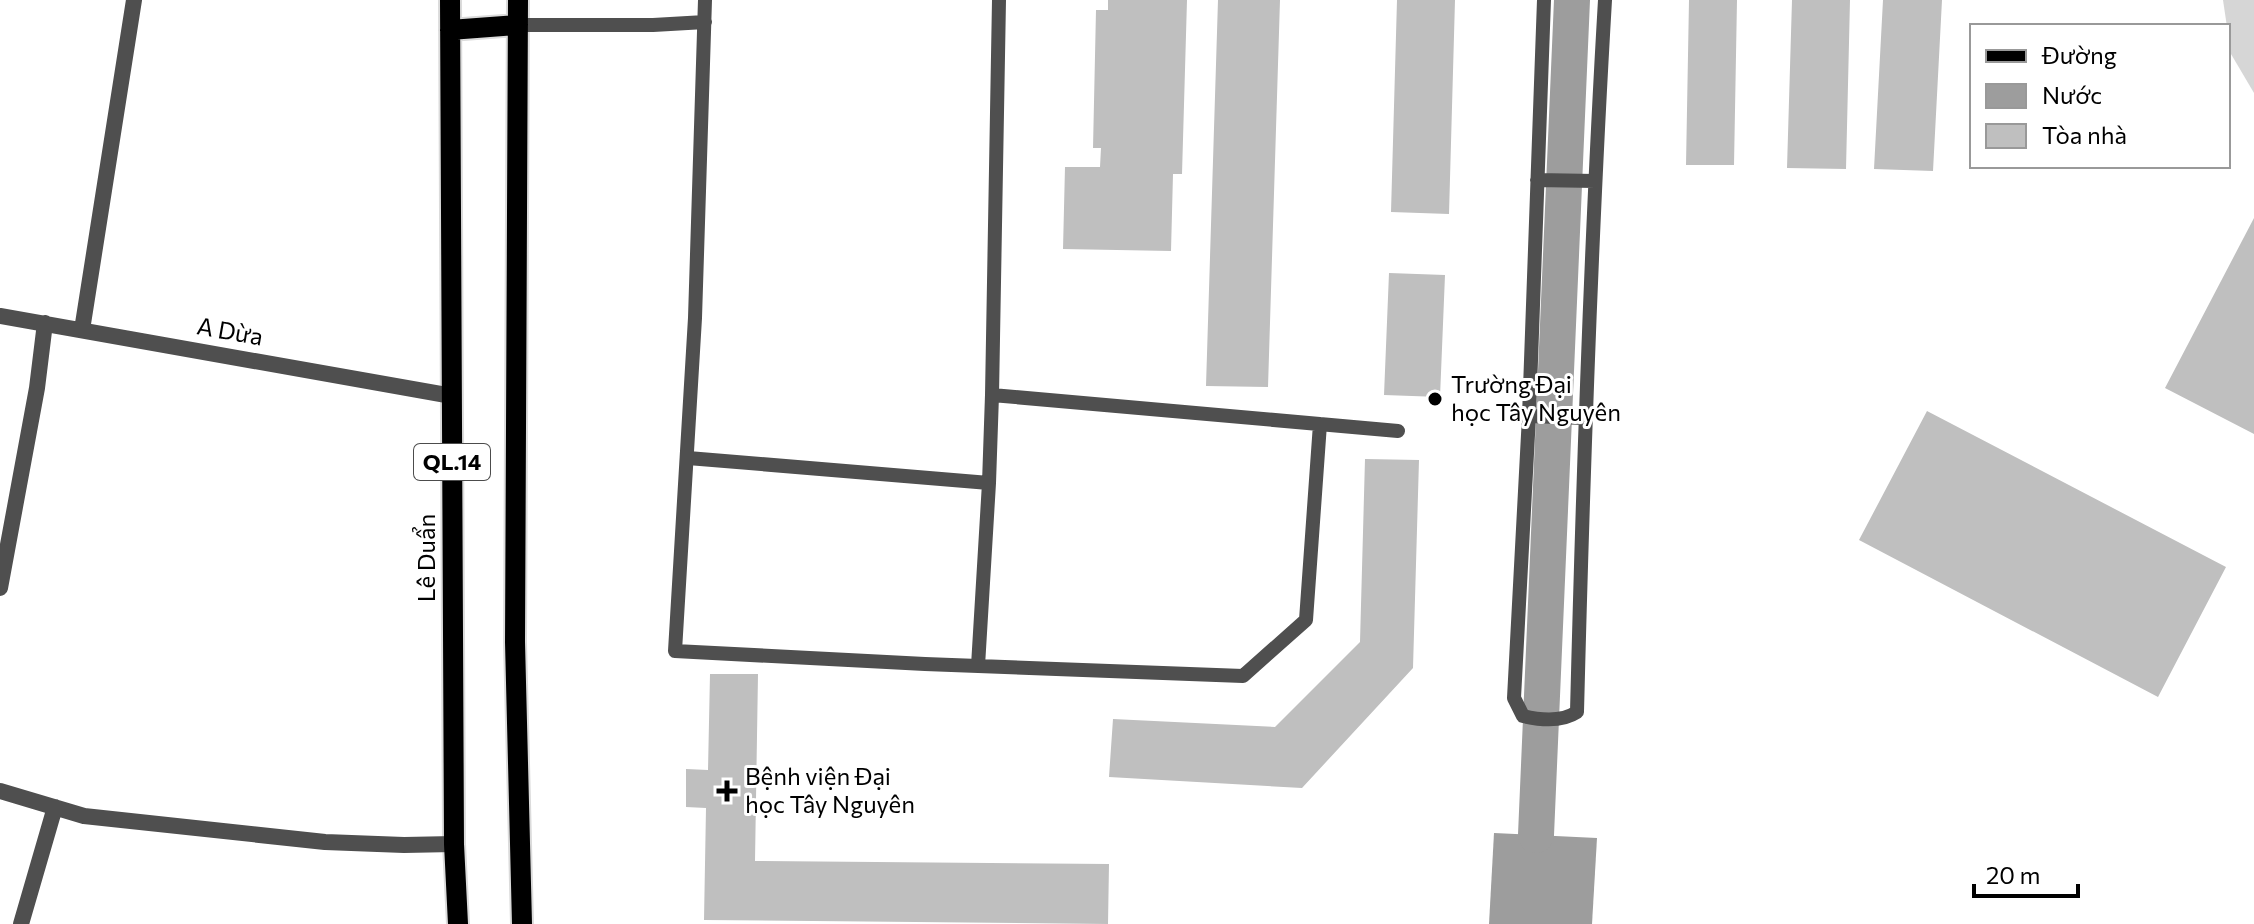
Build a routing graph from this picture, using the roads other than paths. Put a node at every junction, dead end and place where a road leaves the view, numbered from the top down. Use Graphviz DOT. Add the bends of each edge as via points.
graph roads {
  1 [pos="134,0"];
  2 [pos="450,0"];
  3 [pos="518,0"];
  4 [pos="705,0"];
  5 [pos="999,0"];
  6 [pos="1544,0"];
  7 [pos="1605,0"];
  8 [pos="705,22"];
  9 [pos="518,25"];
  10 [pos="450,30"];
  11 [pos="1545,181"];
  12 [pos="1590,182"];
  13 [pos="0,316"];
  14 [pos="45,323"];
  15 [pos="82,330"];
  16 [pos="992,395"];
  17 [pos="452,396"];
  18 [pos="1536,416"];
  19 [pos="1580,418"];
  20 [pos="1320,424"];
  21 [pos="1398,431"];
  22 [pos="688,458"];
  23 [pos="989,483"];
  24 [pos="0,588"];
  25 [pos="978,666"];
  26 [pos="0,791"];
  27 [pos="55,807"];
  28 [pos="454,844"];
  29 [pos="21,924"];
  30 [pos="458,924"];
  31 [pos="522,924"];
  1 -- 15 [label="street"];
  2 -- 10 [label="main road, Lê Duẩn / QL.14"];
  3 -- 9 [label="main road, QL.14"];
  4 -- 8 [label="lane"];
  5 -- 16 [label="lane"];
  6 -- 11 [label="lane"];
  7 -- 12 [label="lane"];
  8 -- 9 [label="lane"];
  8 -- 22 [label="lane"];
  9 -- 10 [label="main road"];
  9 -- 31 [label="main road, QL.14" via="515,642"];
  10 -- 17 [label="main road, Lê Duẩn / QL.14"];
  11 -- 12 [label="lane"];
  11 -- 18 [label="lane"];
  12 -- 19 [label="lane"];
  13 -- 14 [label="street, A Dừa"];
  14 -- 15 [label="street, A Dừa"];
  14 -- 24 [label="street"];
  15 -- 17 [label="street, A Dừa"];
  16 -- 20 [label="lane"];
  16 -- 23 [label="lane"];
  17 -- 28 [label="main road, Lê Duẩn / QL.14"];
  18 -- 19 [label="lane"];
  18 -- 19 [label="lane" via="1514,698 1523,716 1532,719 1567,719 1577,712"];
  20 -- 21 [label="lane"];
  20 -- 25 [label="lane" via="1306,620 1243,676"];
  22 -- 23 [label="lane"];
  22 -- 25 [label="lane" via="675,651"];
  23 -- 25 [label="lane"];
  26 -- 27 [label="street"];
  27 -- 28 [label="street" via="84,816 325,842"];
  27 -- 29 [label="street"];
  28 -- 30 [label="main road, Lê Duẩn / QL.14"];
}
